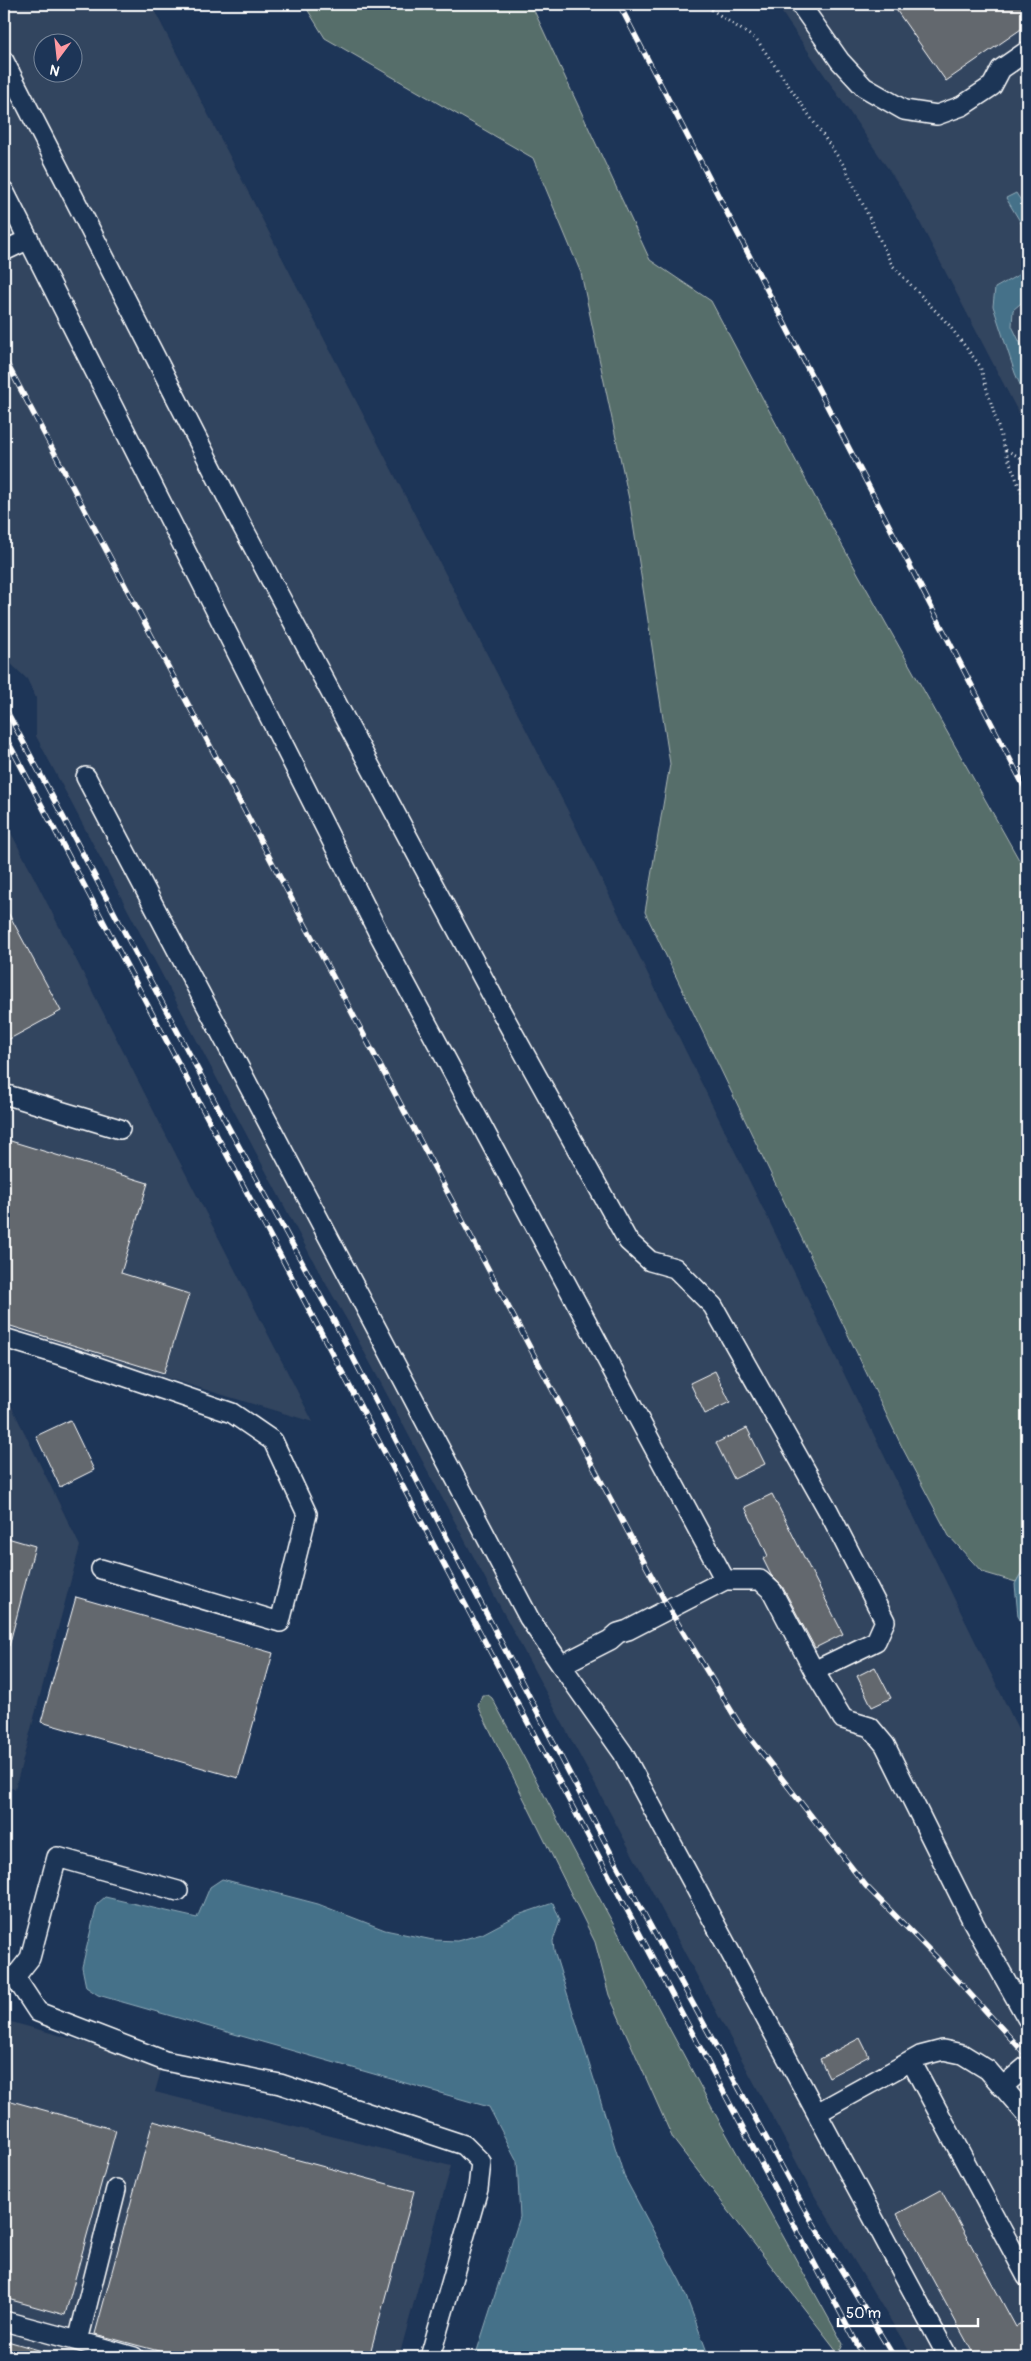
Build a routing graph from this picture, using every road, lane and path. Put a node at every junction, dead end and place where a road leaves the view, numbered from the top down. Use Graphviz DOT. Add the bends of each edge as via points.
graph roads {
  1 [pos="704,4"];
  2 [pos="800,4"];
  3 [pos="1027,52"];
  4 [pos="4,61"];
  5 [pos="4,191"];
  6 [pos="28,239"];
  7 [pos="4,251"];
  8 [pos="1005,450"];
  9 [pos="1027,461"];
  10 [pos="1027,506"];
  11 [pos="86,777"];
  12 [pos="4,1094"];
  13 [pos="120,1129"];
  14 [pos="4,1338"];
  15 [pos="101,1569"];
  16 [pos="725,1580"];
  17 [pos="562,1664"];
  18 [pos="814,1671"];
  19 [pos="178,1891"];
  20 [pos="10,1975"];
  21 [pos="1027,2018"];
  22 [pos="911,2061"];
  23 [pos="1027,2066"];
  24 [pos="1002,2087"];
  25 [pos="817,2113"];
  26 [pos="1027,2115"];
  27 [pos="116,2189"];
  28 [pos="1027,2277"];
  29 [pos="4,2320"];
  30 [pos="78,2342"];
  31 [pos="134,2357"];
  32 [pos="430,2357"];
  33 [pos="948,2357"];
  1 -- 8 [label="path" via="757,40 845,168 892,265 949,325 980,366"];
  2 -- 3 [label="lane" via="840,60 864,87 904,110 937,115 962,106 992,86 1001,69"];
  4 -- 18 [label="lane" via="232,507 628,1241 650,1260 675,1268 714,1306 824,1503 885,1621 876,1641"];
  5 -- 6 [label="lane"];
  6 -- 7 [label="lane"];
  6 -- 16 [label="lane" via="380,936"];
  8 -- 9 [label="path"];
  8 -- 10 [label="path"];
  11 -- 17 [label="lane" via="529,1618"];
  12 -- 13 [label="lane"];
  14 -- 15 [label="lane" via="232,1413 273,1441 307,1514 280,1622"];
  16 -- 17 [label="lane"];
  16 -- 18 [label="lane" via="760,1580 772,1591"];
  17 -- 25 [label="lane" via="623,1753 736,1968"];
  18 -- 21 [label="lane" via="844,1719 870,1727 885,1745 973,1922"];
  19 -- 20 [label="lane" via="57,1857 30,1958"];
  20 -- 32 [label="lane" via="38,2012 165,2061 280,2084 464,2145 481,2162 478,2189"];
  22 -- 24 [label="lane" via="943,2050 962,2054 988,2070"];
  22 -- 25 [label="lane"];
  22 -- 28 [label="lane"];
  23 -- 24 [label="lane"];
  24 -- 26 [label="lane"];
  25 -- 33 [label="lane"];
  27 -- 30 [label="lane"];
  29 -- 30 [label="lane"];
  30 -- 31 [label="lane"];
}
